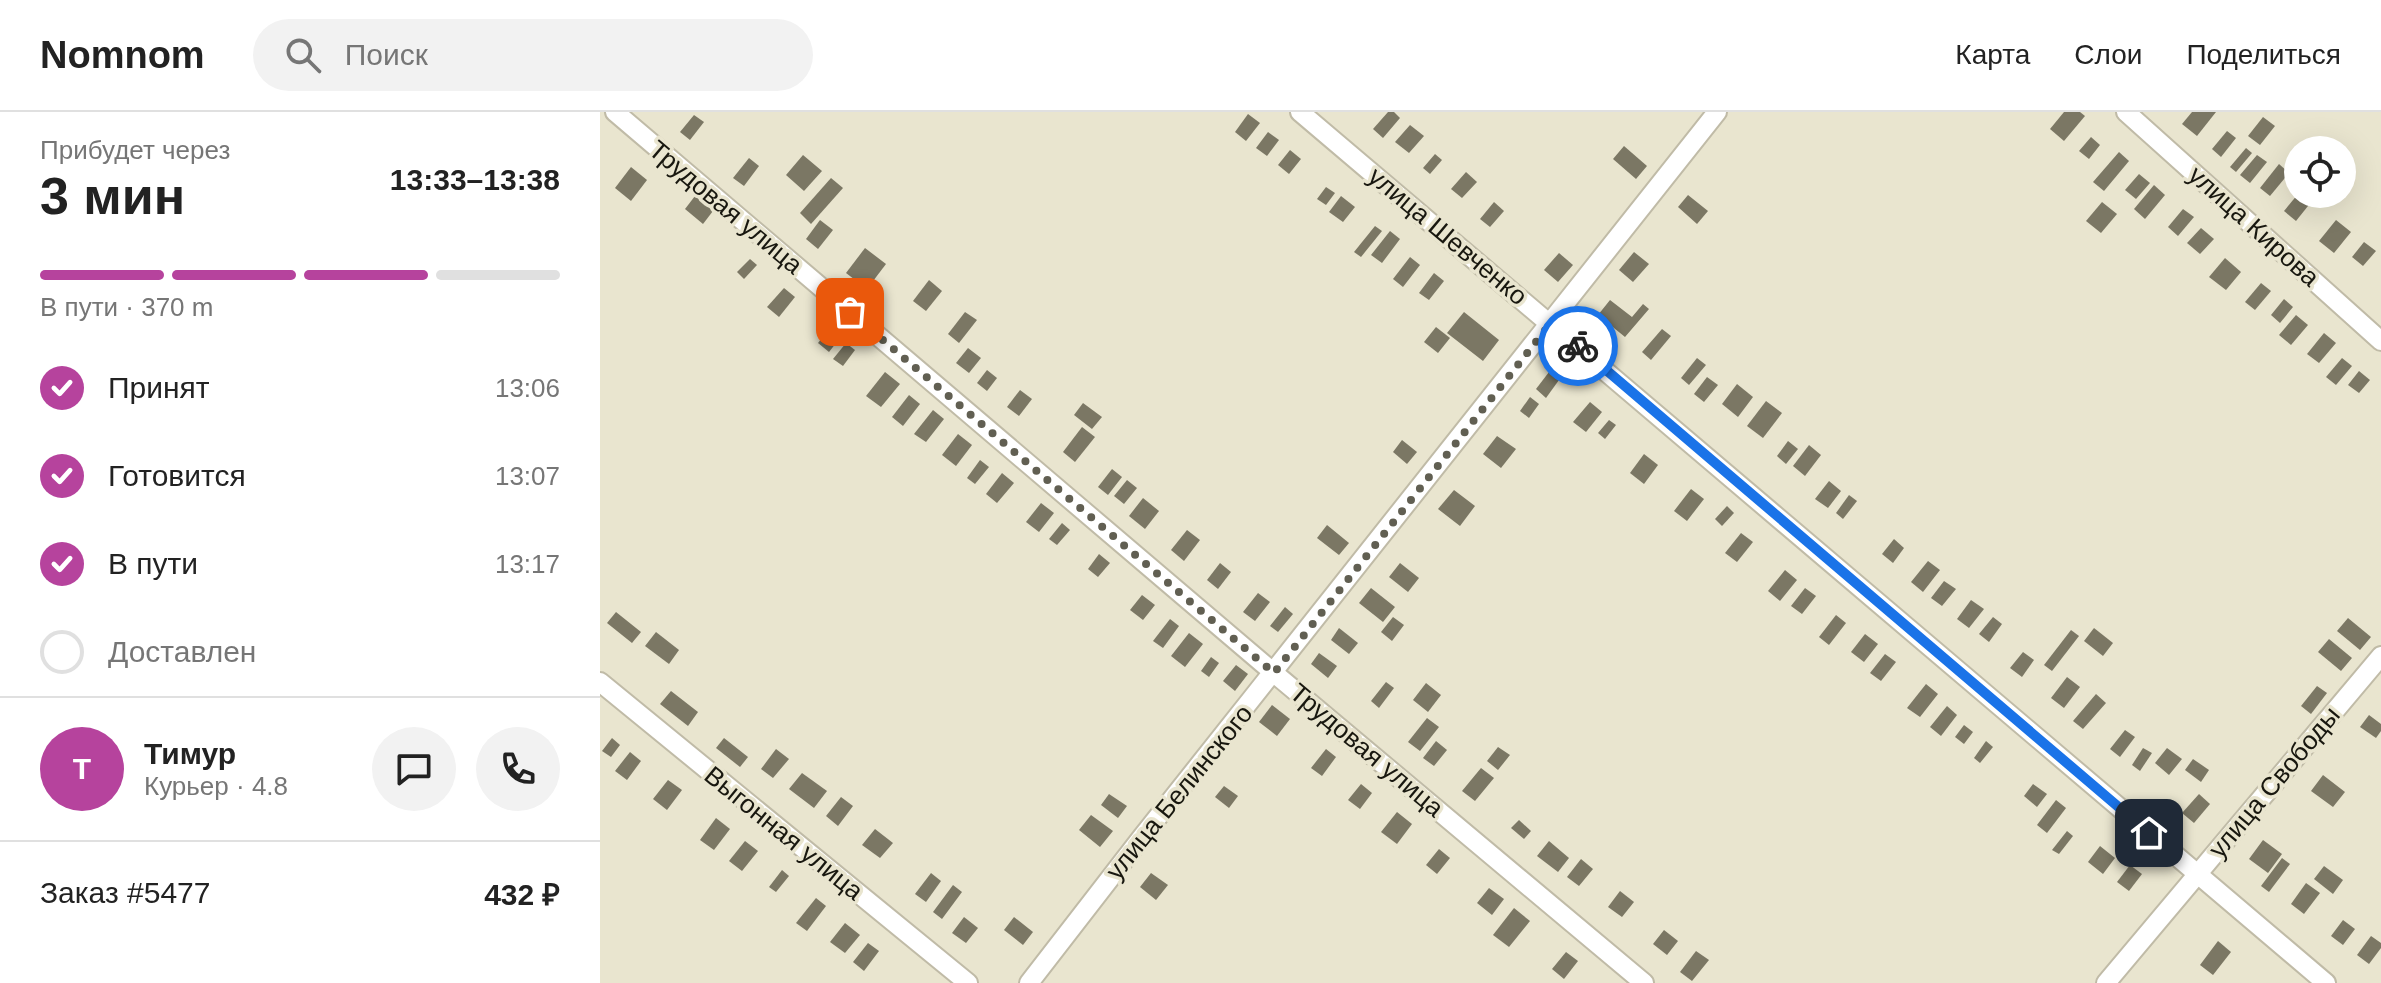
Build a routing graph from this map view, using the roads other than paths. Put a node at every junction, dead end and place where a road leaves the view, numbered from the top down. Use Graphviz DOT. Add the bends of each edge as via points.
graph roads {
  1 [pos="615,112"];
  2 [pos="1300,112"];
  3 [pos="1717,112"];
  4 [pos="2126,112"];
  5 [pos="1551,323"];
  6 [pos="2381,341"];
  7 [pos="2381,656"];
  8 [pos="1274,673"];
  9 [pos="600,682"];
  10 [pos="2196,874"];
  11 [pos="968,983"];
  12 [pos="1029,983"];
  13 [pos="1644,983"];
  14 [pos="2106,983"];
  15 [pos="2326,983"];
  1 -- 8 [label="street, Трудовая улица"];
  2 -- 5 [label="street, улица Шевченко"];
  3 -- 5 [label="street, улица Белинского"];
  4 -- 6 [label="street, улица Кирова"];
  5 -- 8 [label="street, улица Белинского"];
  5 -- 10 [label="street, улица Шевченко"];
  7 -- 10 [label="street, улица Свободы"];
  8 -- 12 [label="street, улица Белинского"];
  8 -- 13 [label="street, Трудовая улица"];
  9 -- 11 [label="street, Выгонная улица"];
  10 -- 14 [label="street, улица Свободы"];
  10 -- 15 [label="street, улица Шевченко"];
}
